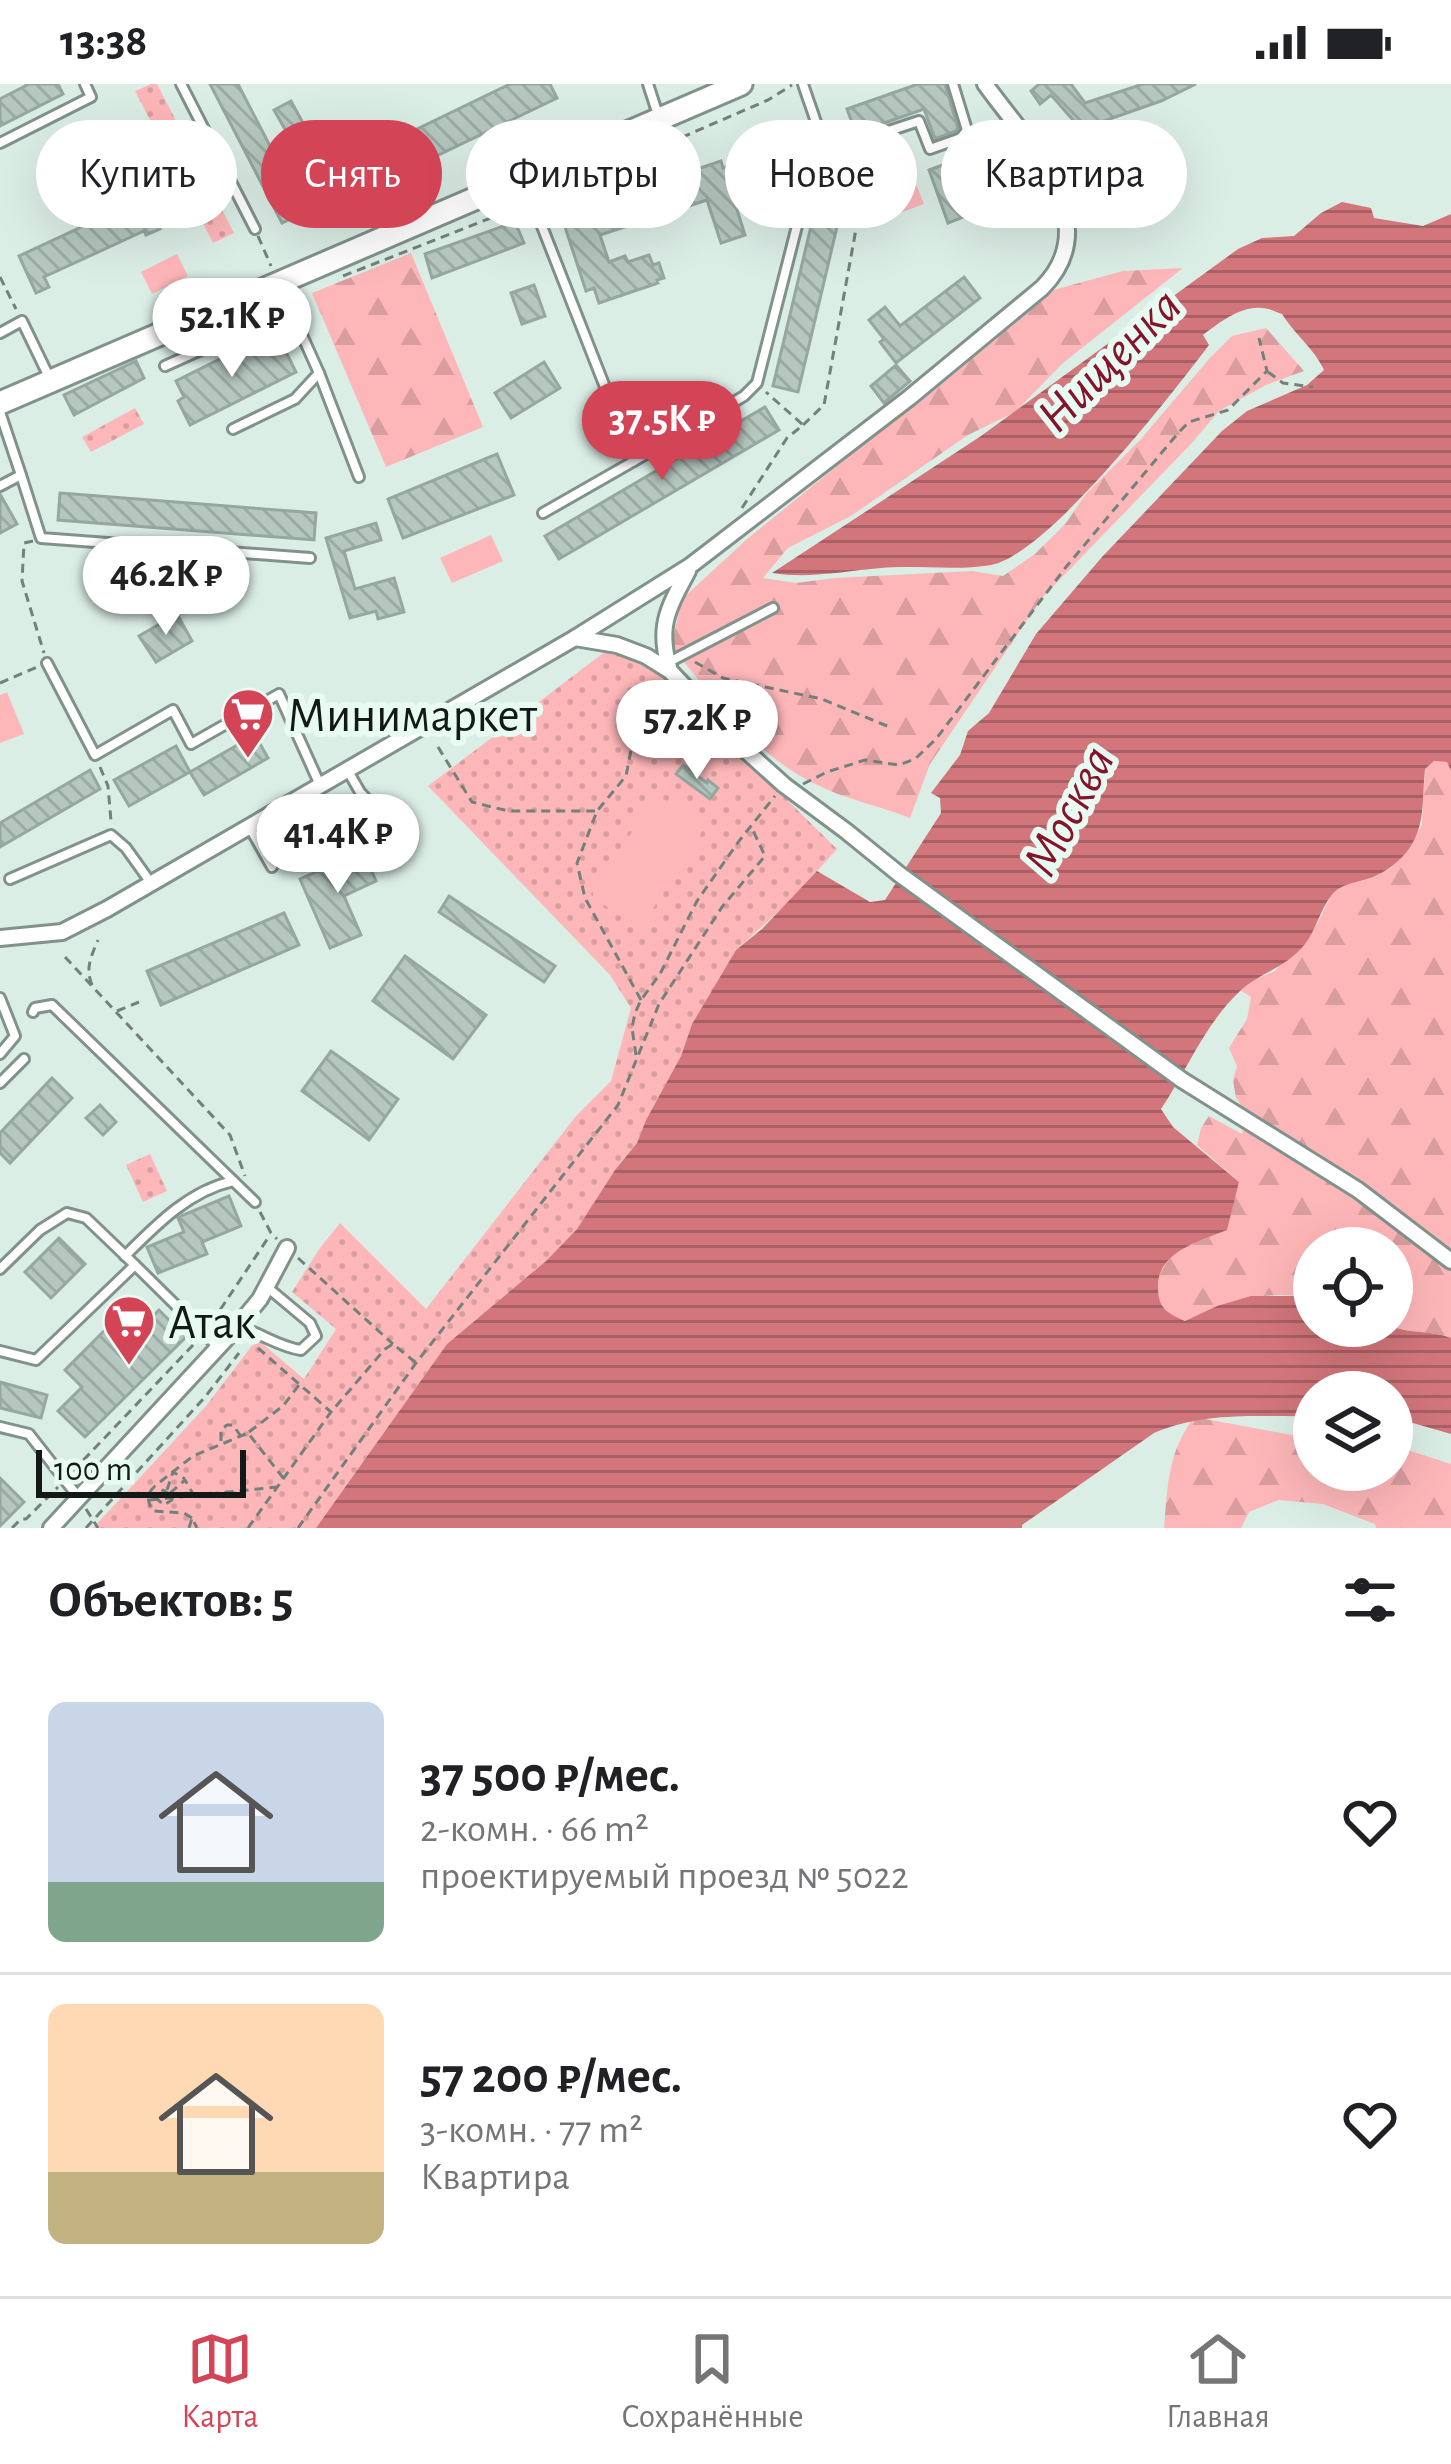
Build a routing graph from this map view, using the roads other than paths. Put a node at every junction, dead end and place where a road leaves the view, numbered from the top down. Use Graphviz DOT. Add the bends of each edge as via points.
graph roads {
  1 [pos="85,84"];
  2 [pos="181,84"];
  3 [pos="648,84"];
  4 [pos="741,84"];
  5 [pos="798,84"];
  6 [pos="952,84"];
  7 [pos="985,84"];
  8 [pos="659,120"];
  9 [pos="917,122"];
  10 [pos="0,143"];
  11 [pos="466,201"];
  12 [pos="543,228"];
  13 [pos="255,230"];
  14 [pos="279,284"];
  15 [pos="290,309"];
  16 [pos="0,333"];
  17 [pos="165,366"];
  18 [pos="319,373"];
  19 [pos="50,381"];
  20 [pos="0,407"];
  21 [pos="233,429"];
  22 [pos="634,461"];
  23 [pos="21,475"];
  24 [pos="359,477"];
  25 [pos="0,486"];
  26 [pos="543,513"];
  27 [pos="310,558"];
  28 [pos="690,566"];
  29 [pos="773,608"];
  30 [pos="575,638"];
  31 [pos="47,663"];
  32 [pos="666,667"];
  33 [pos="348,771"];
  34 [pos="321,787"];
  35 [pos="378,812"];
  36 [pos="250,828"];
  37 [pos="272,867"];
  38 [pos="10,879"];
  39 [pos="152,885"];
  40 [pos="0,938"];
  41 [pos="0,998"];
  42 [pos="33,1012"];
  43 [pos="0,1054"];
  44 [pos="24,1059"];
  45 [pos="0,1083"];
  46 [pos="233,1181"];
  47 [pos="255,1202"];
  48 [pos="287,1248"];
  49 [pos="125,1256"];
  50 [pos="1451,1261"];
  51 [pos="135,1265"];
  52 [pos="0,1269"];
  53 [pos="267,1287"];
  54 [pos="237,1327"];
  55 [pos="218,1347"];
  56 [pos="0,1351"];
  57 [pos="0,1426"];
  58 [pos="80,1499"];
  59 [pos="51,1528"];
  1 -- 10 [label="lane" via="91,97"];
  2 -- 13 [label="lane"];
  3 -- 8 [label="lane"];
  4 -- 8 [label="main road"];
  5 -- 22 [label="lane" via="824,149 827,190 798,222 757,383"];
  6 -- 9 [label="lane" via="967,130 961,138 930,148"];
  7 -- 28 [label="street" via="1064,203 1065,253 1054,276"];
  11 -- 14 [label="main road"];
  12 -- 22 [label="lane"];
  14 -- 15 [label="lane"];
  14 -- 19 [label="main road"];
  15 -- 17 [label="lane"];
  15 -- 18 [label="lane"];
  16 -- 19 [label="lane" via="22,322"];
  18 -- 21 [label="lane" via="296,399"];
  18 -- 24 [label="lane"];
  19 -- 20 [label="main road"];
  20 -- 23 [label="lane"];
  22 -- 26 [label="lane"];
  23 -- 25 [label="lane"];
  23 -- 27 [label="lane" via="41,538"];
  28 -- 30 [label="street"];
  28 -- 32 [label="street" via="663,627"];
  29 -- 32 [label="lane"];
  30 -- 32 [label="street"];
  30 -- 33 [label="street"];
  31 -- 34 [label="lane" via="95,755 173,710 191,744 279,694"];
  32 -- 50 [label="street" via="744,749 899,874 1182,1080 1358,1190"];
  33 -- 34 [label="street"];
  33 -- 35 [label="lane"];
  34 -- 36 [label="street"];
  36 -- 37 [label="lane"];
  36 -- 39 [label="street"];
  38 -- 39 [label="lane" via="111,835"];
  39 -- 40 [label="street" via="62,932"];
  41 -- 43 [label="lane" via="15,1036"];
  42 -- 46 [label="lane" via="52,1005"];
  44 -- 45 [label="lane"];
  46 -- 47 [label="lane"];
  46 -- 49 [label="lane" via="184,1202"];
  48 -- 53 [label="street"];
  49 -- 51 [label="lane"];
  49 -- 52 [label="lane" via="86,1218 67,1213"];
  51 -- 55 [label="lane"];
  51 -- 56 [label="lane" via="36,1360"];
  53 -- 54 [label="street"];
  53 -- 54 [label="lane" via="316,1336 301,1350"];
  54 -- 55 [label="street"];
  55 -- 58 [label="street"];
  57 -- 58 [label="lane" via="29,1434"];
  58 -- 59 [label="street"];
}
